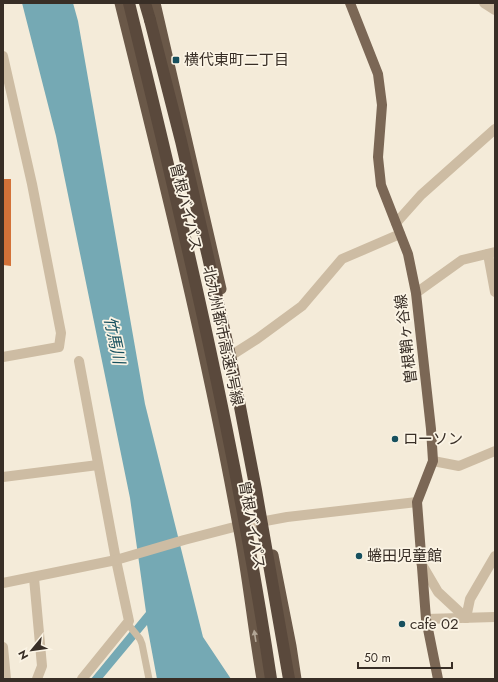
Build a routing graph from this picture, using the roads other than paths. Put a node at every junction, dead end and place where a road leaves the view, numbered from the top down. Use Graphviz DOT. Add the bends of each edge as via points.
graph roads {
  1 [pos="120,3"];
  2 [pos="128,3"];
  3 [pos="145,3"];
  4 [pos="154,3"];
  5 [pos="350,3"];
  6 [pos="484,3"];
  7 [pos="495,10"];
  8 [pos="3,56"];
  9 [pos="495,129"];
  10 [pos="396,223"];
  11 [pos="400,234"];
  12 [pos="492,253"];
  13 [pos="495,292"];
  14 [pos="416,293"];
  15 [pos="235,354"];
  16 [pos="3,357"];
  17 [pos="79,362"];
  18 [pos="491,453"];
  19 [pos="495,460"];
  20 [pos="433,461"];
  21 [pos="98,465"];
  22 [pos="3,477"];
  23 [pos="417,502"];
  24 [pos="266,521"];
  25 [pos="238,526"];
  26 [pos="495,556"];
  27 [pos="116,560"];
  28 [pos="421,563"];
  29 [pos="34,578"];
  30 [pos="3,584"];
  31 [pos="495,617"];
  32 [pos="426,618"];
  33 [pos="466,618"];
  34 [pos="127,623"];
  35 [pos="3,647"];
  36 [pos="265,678"];
  37 [pos="6,679"];
  38 [pos="37,679"];
  39 [pos="82,679"];
  40 [pos="149,679"];
  41 [pos="289,679"];
  42 [pos="296,679"];
  43 [pos="438,679"];
  1 -- 25 [label="highway, 曽根バイパス" via="184,261"];
  2 -- 36 [label="highway, 北九州都市高速1号線, bridge" via="174,190 240,493"];
  3 -- 41 [label="highway, 北九州都市高速1号線, bridge" via="181,140 231,360"];
  4 -- 15 [label="highway, 曽根バイパス"];
  5 -- 10 [label="main road, 曽根鞘ヶ谷線" via="378,74 382,105 378,157 381,185"];
  6 -- 7 [label="street"];
  8 -- 16 [label="street" via="32,184 61,333 59,346"];
  9 -- 10 [label="street" via="421,195"];
  10 -- 11 [label="main road, 曽根鞘ヶ谷線"];
  11 -- 14 [label="main road, 曽根鞘ヶ谷線" via="408,254"];
  11 -- 15 [label="street" via="342,259 302,306"];
  12 -- 13 [label="street"];
  12 -- 14 [label="street" via="462,260"];
  14 -- 20 [label="main road, 曽根鞘ヶ谷線"];
  15 -- 24 [label="highway, 曽根バイパス"];
  17 -- 21 [label="street"];
  18 -- 19 [label="street"];
  18 -- 20 [label="street" via="459,466"];
  20 -- 23 [label="main road, 曽根鞘ヶ谷線"];
  21 -- 22 [label="street"];
  21 -- 27 [label="street"];
  23 -- 24 [label="street"];
  23 -- 28 [label="main road, 曽根鞘ヶ谷線"];
  24 -- 25 [label="street"];
  24 -- 42 [label="highway, 曽根バイパス" via="292,646"];
  25 -- 27 [label="street"];
  36 -- 25 [label="highway, 曽根バイパス, one-way"];
  26 -- 33 [label="street" via="470,599"];
  27 -- 29 [label="street"];
  27 -- 34 [label="street" via="129,621"];
  28 -- 32 [label="main road, 曽根鞘ヶ谷線"];
  28 -- 33 [label="street" via="438,592"];
  29 -- 30 [label="street"];
  29 -- 38 [label="street" via="42,666"];
  31 -- 33 [label="street"];
  32 -- 33 [label="street"];
  32 -- 43 [label="main road, 曽根鞘ヶ谷線"];
  34 -- 39 [label="street"];
  34 -- 40 [label="lane" via="142,644"];
  35 -- 37 [label="street"];
}
